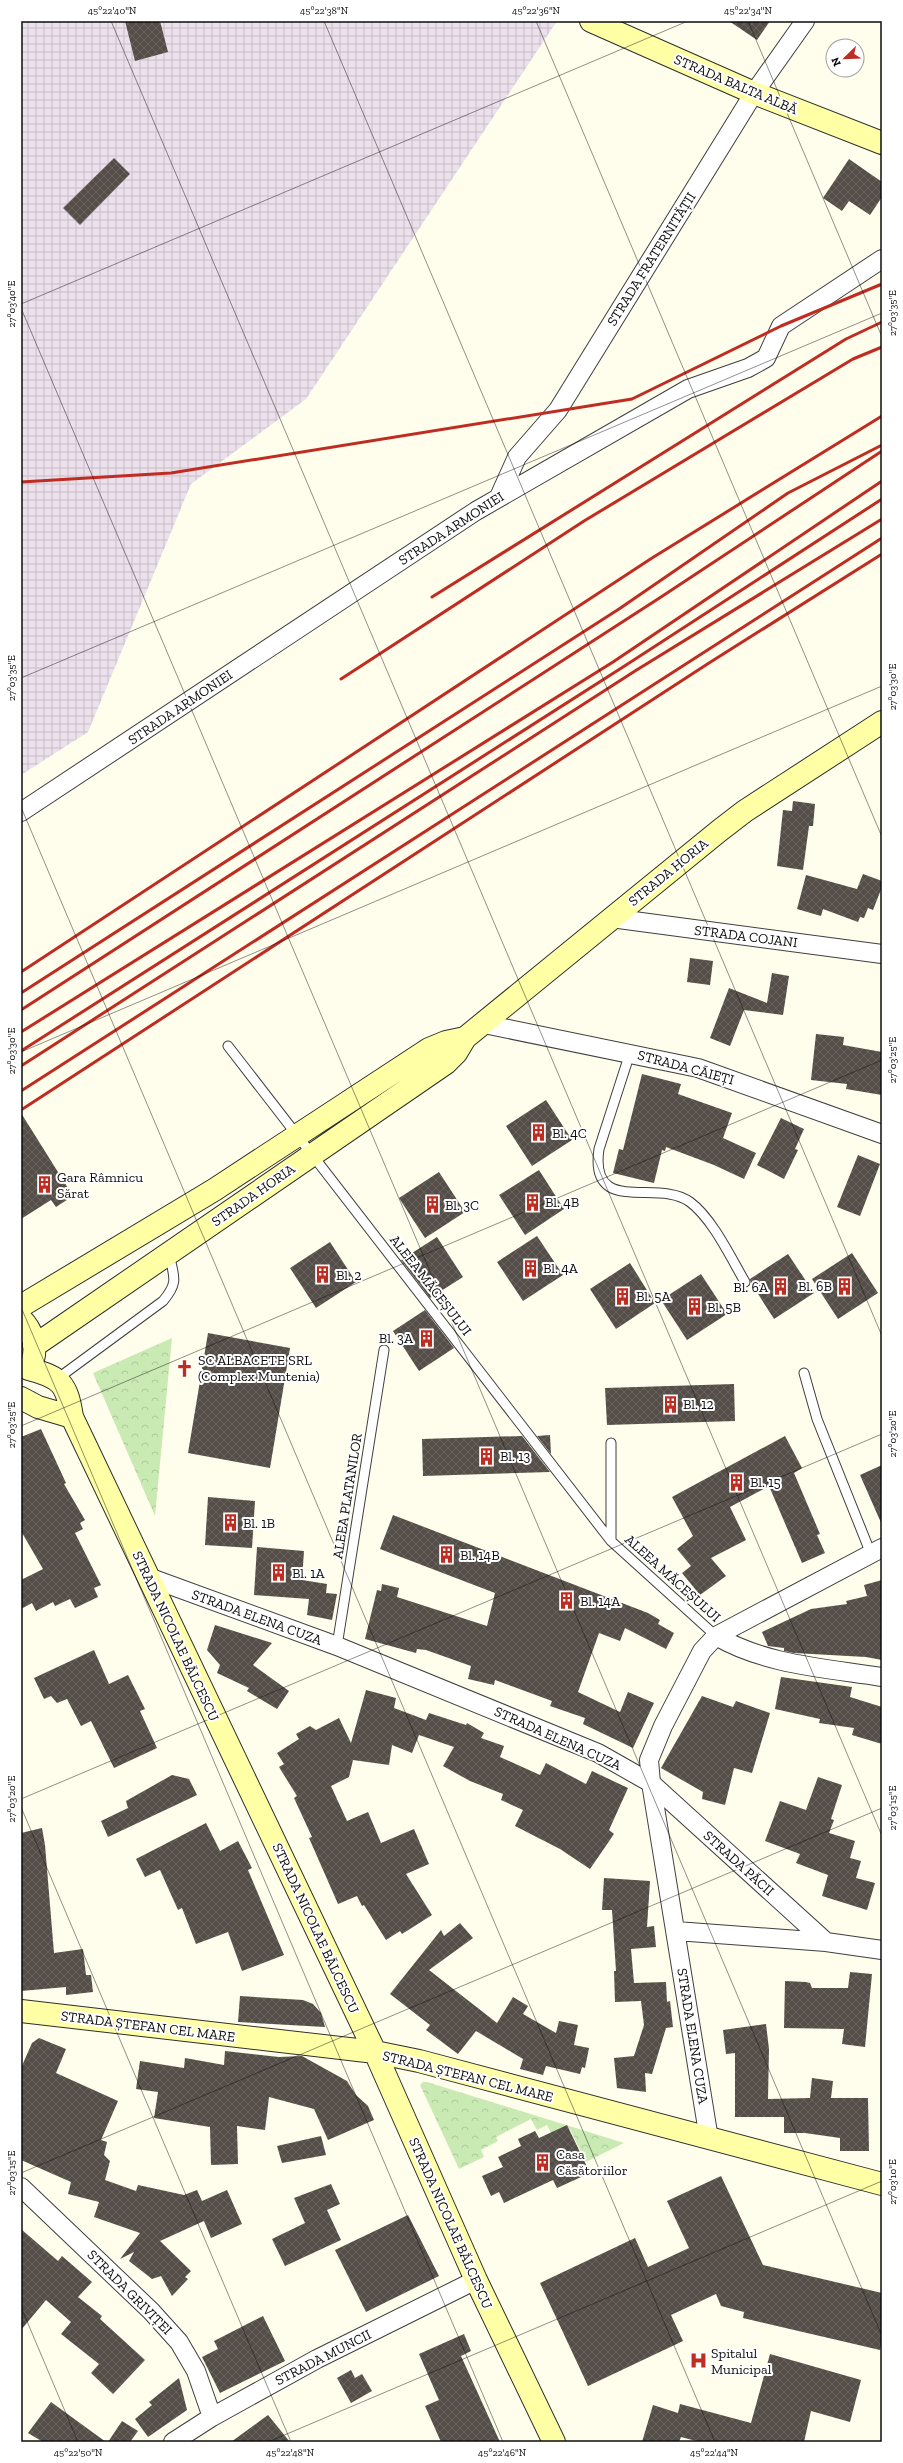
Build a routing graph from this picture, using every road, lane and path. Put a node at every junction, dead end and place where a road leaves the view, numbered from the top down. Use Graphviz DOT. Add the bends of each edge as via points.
graph roads {
  1 [pos="591,21"];
  2 [pos="805,21"];
  3 [pos="754,93"];
  4 [pos="882,143"];
  5 [pos="882,259"];
  6 [pos="499,497"];
  7 [pos="882,722"];
  8 [pos="21,812"];
  9 [pos="611,918"];
  10 [pos="882,954"];
  11 [pos="484,1024"];
  12 [pos="465,1038"];
  13 [pos="228,1046"];
  14 [pos="630,1053"];
  15 [pos="882,1134"];
  16 [pos="169,1253"];
  17 [pos="745,1282"];
  18 [pos="21,1306"];
  19 [pos="21,1319"];
  20 [pos="34,1346"];
  21 [pos="384,1350"];
  22 [pos="25,1374"];
  23 [pos="804,1374"];
  24 [pos="57,1378"];
  25 [pos="21,1398"];
  26 [pos="72,1417"];
  27 [pos="611,1443"];
  28 [pos="611,1541"];
  29 [pos="877,1551"];
  30 [pos="148,1577"];
  31 [pos="716,1636"];
  32 [pos="337,1646"];
  33 [pos="882,1677"];
  34 [pos="651,1783"];
  35 [pos="676,1930"];
  36 [pos="826,1942"];
  37 [pos="882,1950"];
  38 [pos="21,2011"];
  39 [pos="375,2052"];
  40 [pos="709,2139"];
  41 [pos="882,2184"];
  42 [pos="21,2186"];
  43 [pos="476,2280"];
  44 [pos="212,2417"];
  45 [pos="173,2442"];
  46 [pos="554,2442"];
  1 -- 3 [label="street, STRADA BALTA ALBĂ"];
  2 -- 3 [label="street, STRADA FRATERNITĂȚII"];
  3 -- 4 [label="street, STRADA BALTA ALBĂ"];
  3 -- 6 [label="street, STRADA FRATERNITĂȚII" via="558,410 517,457"];
  5 -- 6 [label="street, STRADA ARMONIEI" via="781,326 766,358 748,368 688,389"];
  6 -- 8 [label="street, STRADA ARMONIEI"];
  7 -- 9 [label="street, STRADA HORIA" via="745,811"];
  9 -- 10 [label="street, STRADA COJANI"];
  9 -- 11 [label="street, STRADA HORIA"];
  11 -- 12 [label="street, STRADA HORIA"];
  11 -- 14 [label="street, STRADA CĂIEȚI"];
  12 -- 16 [label="street, STRADA HORIA" via="446,1063"];
  12 -- 18 [label="street, STRADA HORIA" via="429,1049 214,1190"];
  13 -- 28 [label="lane, ALEEA MĂCEȘULUI"];
  14 -- 15 [label="street, STRADA CĂIEȚI" via="672,1061 728,1077"];
  14 -- 17 [label="lane" via="599,1149 597,1162 600,1176 606,1186 620,1191 677,1196 689,1201 702,1212"];
  16 -- 20 [label="street, STRADA HORIA"];
  16 -- 24 [label="lane" via="175,1280 173,1288 163,1301"];
  19 -- 20 [label="street" via="30,1331"];
  20 -- 22 [label="street" via="34,1358"];
  21 -- 32 [label="lane, ALEEA PLATANILOR"];
  22 -- 24 [label="street" via="52,1375"];
  23 -- 29 [label="lane" via="817,1419"];
  24 -- 26 [label="street, STRADA NICOLAE BĂLCESCU" via="65,1388"];
  25 -- 26 [label="street" via="38,1407"];
  26 -- 30 [label="street, STRADA NICOLAE BĂLCESCU"];
  27 -- 28 [label="lane, ALEEA MĂCEȘULUI"];
  28 -- 31 [label="lane, ALEEA MĂCEȘULUI"];
  29 -- 31 [label="street"];
  30 -- 32 [label="street, STRADA ELENA CUZA"];
  30 -- 39 [label="street, STRADA NICOLAE BĂLCESCU"];
  31 -- 33 [label="street" via="737,1648 762,1656"];
  31 -- 34 [label="street" via="702,1650 663,1726 649,1760"];
  32 -- 34 [label="street, STRADA ELENA CUZA" via="598,1753"];
  34 -- 35 [label="street, STRADA ELENA CUZA"];
  34 -- 36 [label="street, STRADA PĂCII"];
  35 -- 36 [label="street"];
  35 -- 40 [label="street, STRADA ELENA CUZA"];
  36 -- 37 [label="street"];
  38 -- 39 [label="street, STRADA ȘTEFAN CEL MARE"];
  39 -- 40 [label="street, STRADA ȘTEFAN CEL MARE" via="419,2061"];
  39 -- 43 [label="street, STRADA NICOLAE BĂLCESCU"];
  40 -- 41 [label="street, STRADA ȘTEFAN CEL MARE"];
  42 -- 44 [label="street, STRADA GRIVIȚEI" via="151,2311 179,2342 196,2371"];
  43 -- 44 [label="street, STRADA MUNCII" via="317,2359"];
  43 -- 46 [label="street, STRADA NICOLAE BĂLCESCU"];
  44 -- 45 [label="street, STRADA MUNCII"];
}
